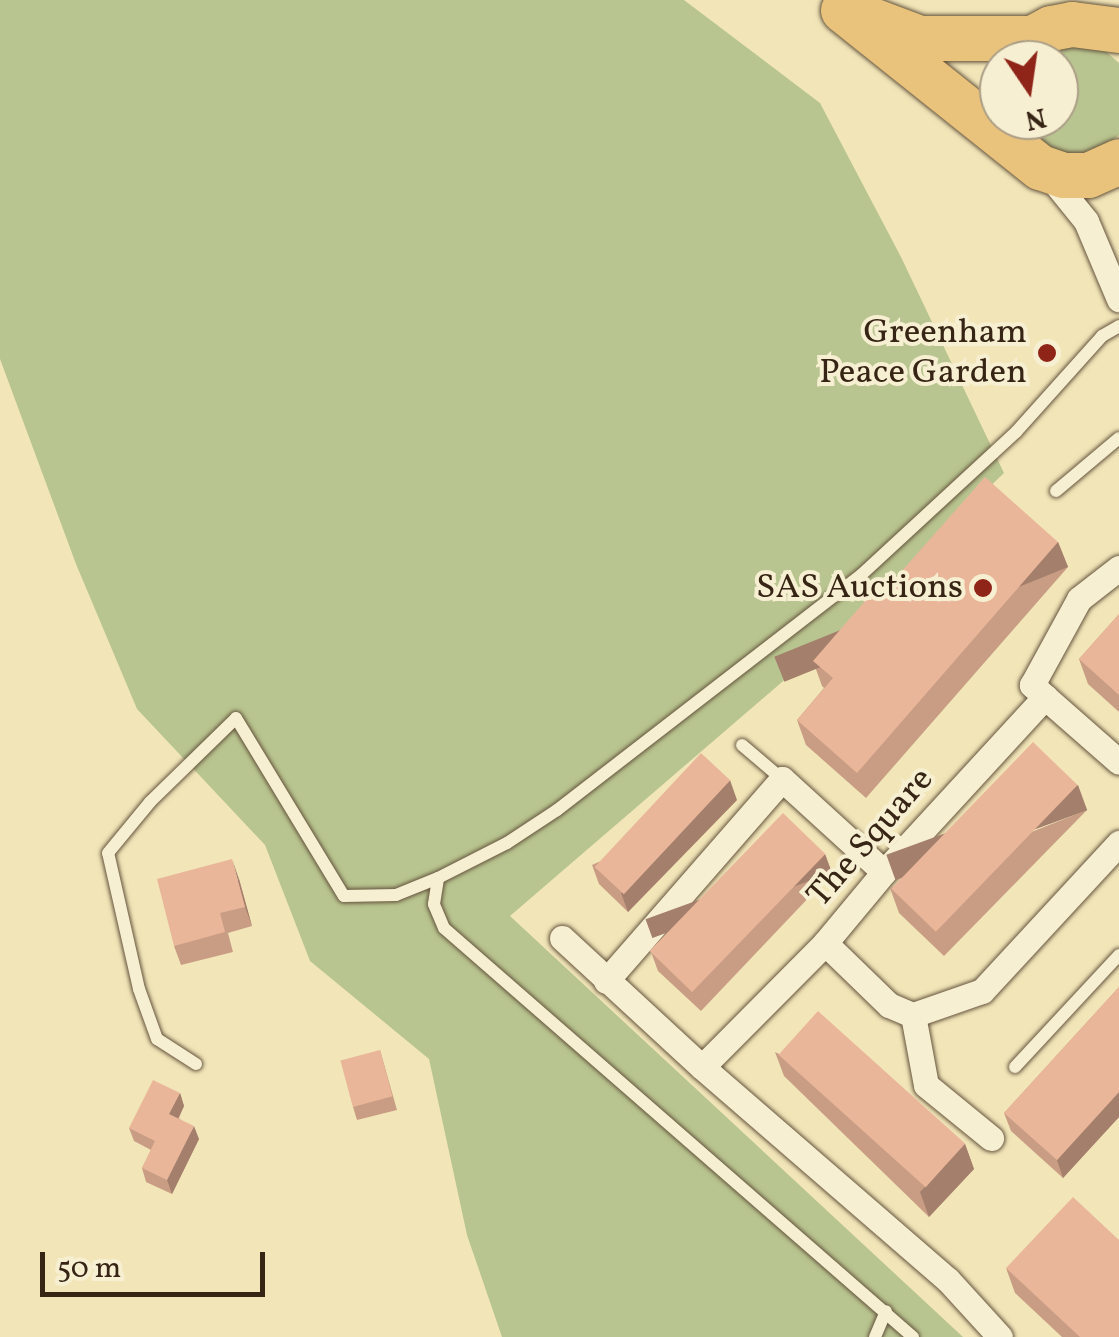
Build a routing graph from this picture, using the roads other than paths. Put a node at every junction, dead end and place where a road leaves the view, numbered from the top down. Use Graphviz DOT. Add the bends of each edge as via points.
graph roads {
  1 [pos="834,5"];
  2 [pos="1111,32"];
  3 [pos="1040,40"];
  4 [pos="979,44"];
  5 [pos="1023,148"];
  6 [pos="1119,160"];
  7 [pos="1119,299"];
  8 [pos="1119,326"];
  9 [pos="1119,438"];
  10 [pos="1056,491"];
  11 [pos="1119,568"];
  12 [pos="1045,697"];
  13 [pos="742,744"];
  14 [pos="1119,762"];
  15 [pos="782,779"];
  16 [pos="1119,842"];
  17 [pos="884,872"];
  18 [pos="438,878"];
  19 [pos="562,938"];
  20 [pos="825,944"];
  21 [pos="1119,954"];
  22 [pos="606,981"];
  23 [pos="913,1015"];
  24 [pos="196,1064"];
  25 [pos="702,1067"];
  26 [pos="1016,1067"];
  27 [pos="991,1138"];
  28 [pos="886,1312"];
  29 [pos="875,1337"];
  30 [pos="913,1337"];
  31 [pos="1000,1337"];
  1 -- 4 [label="highway" via="920,38"];
  1 -- 5 [label="highway"];
  2 -- 3 [label="highway" via="1072,24"];
  5 -- 6 [label="highway" via="1063,175 1088,175"];
  5 -- 7 [label="street" via="1086,221"];
  8 -- 18 [label="lane" via="861,575 556,810"];
  9 -- 10 [label="lane"];
  11 -- 12 [label="street" via="1080,599 1032,685"];
  12 -- 14 [label="street"];
  12 -- 17 [label="street, The Square"];
  13 -- 15 [label="lane"];
  15 -- 17 [label="street"];
  15 -- 22 [label="street"];
  16 -- 23 [label="street" via="982,990"];
  17 -- 20 [label="street, The Square"];
  18 -- 24 [label="lane" via="396,895 344,896 236,718 108,853 157,1039"];
  18 -- 28 [label="lane" via="434,904 444,928"];
  19 -- 22 [label="street"];
  20 -- 23 [label="street, The Square" via="890,1005"];
  20 -- 25 [label="street"];
  21 -- 26 [label="lane"];
  22 -- 25 [label="street"];
  23 -- 27 [label="street" via="926,1085"];
  25 -- 31 [label="street" via="948,1280"];
  28 -- 29 [label="lane"];
  28 -- 30 [label="lane"];
}
